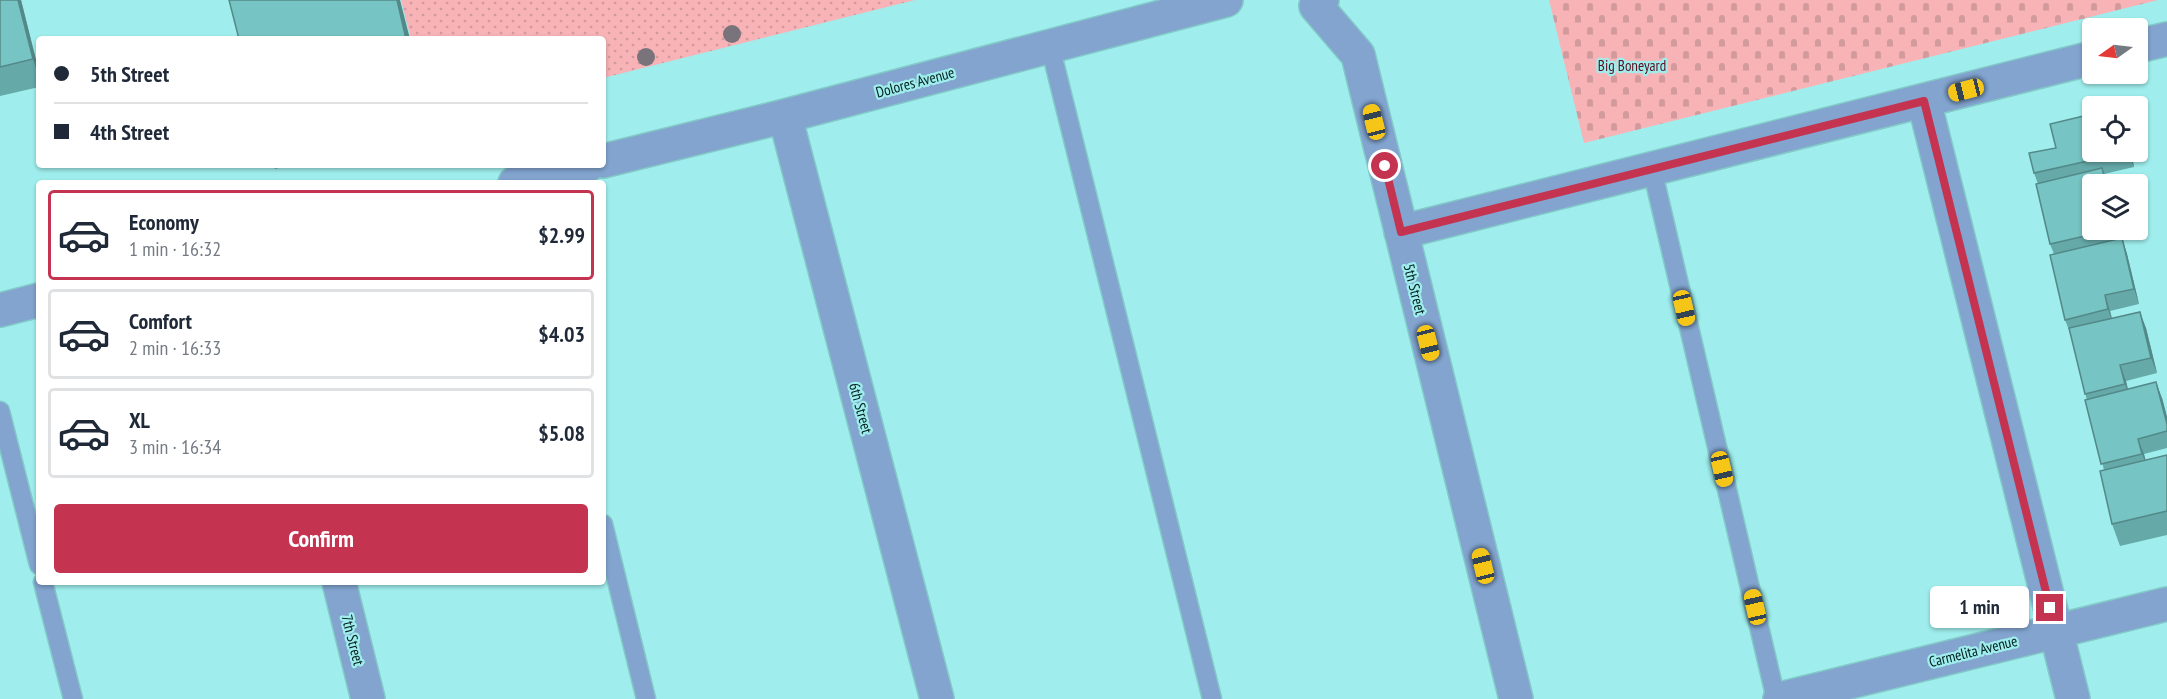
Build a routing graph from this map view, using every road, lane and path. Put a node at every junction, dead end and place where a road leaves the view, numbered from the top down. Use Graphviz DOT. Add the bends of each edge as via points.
graph roads {
  1 [pos="1226,0"];
  2 [pos="1310,2"];
  3 [pos="2167,39"];
  4 [pos="2148,44"];
  5 [pos="1050,46"];
  6 [pos="2082,61"];
  7 [pos="1924,101"];
  8 [pos="785,116"];
  9 [pos="606,160"];
  10 [pos="576,168"];
  11 [pos="1652,169"];
  12 [pos="530,180"];
  13 [pos="1401,232"];
  14 [pos="36,301"];
  15 [pos="0,310"];
  16 [pos="0,411"];
  17 [pos="606,536"];
  18 [pos="36,553"];
  19 [pos="44,585"];
  20 [pos="340,585"];
  21 [pos="2167,604"];
  22 [pos="2056,631"];
  23 [pos="73,699"];
  24 [pos="368,699"];
  25 [pos="646,699"];
  26 [pos="937,699"];
  27 [pos="1212,699"];
  28 [pos="1516,699"];
  29 [pos="1778,699"];
  30 [pos="2073,699"];
  1 -- 5 [label="street, Dolores Avenue"];
  2 -- 13 [label="street, 5th Street" via="1358,55"];
  3 -- 4 [label="street"];
  5 -- 8 [label="street, Dolores Avenue"];
  5 -- 27 [label="lane"];
  6 -- 7 [label="street"];
  7 -- 11 [label="street"];
  7 -- 22 [label="street"];
  8 -- 9 [label="street, Dolores Avenue"];
  8 -- 26 [label="street, 6th Street"];
  10 -- 12 [label="street"];
  11 -- 13 [label="street"];
  11 -- 29 [label="lane"];
  13 -- 28 [label="street, 5th Street"];
  14 -- 15 [label="street"];
  16 -- 18 [label="lane"];
  17 -- 25 [label="lane"];
  19 -- 23 [label="lane"];
  20 -- 24 [label="street, 7th Street"];
  21 -- 22 [label="street, Carmelita Avenue"];
  22 -- 29 [label="street, Carmelita Avenue"];
  22 -- 30 [label="street"];
}
